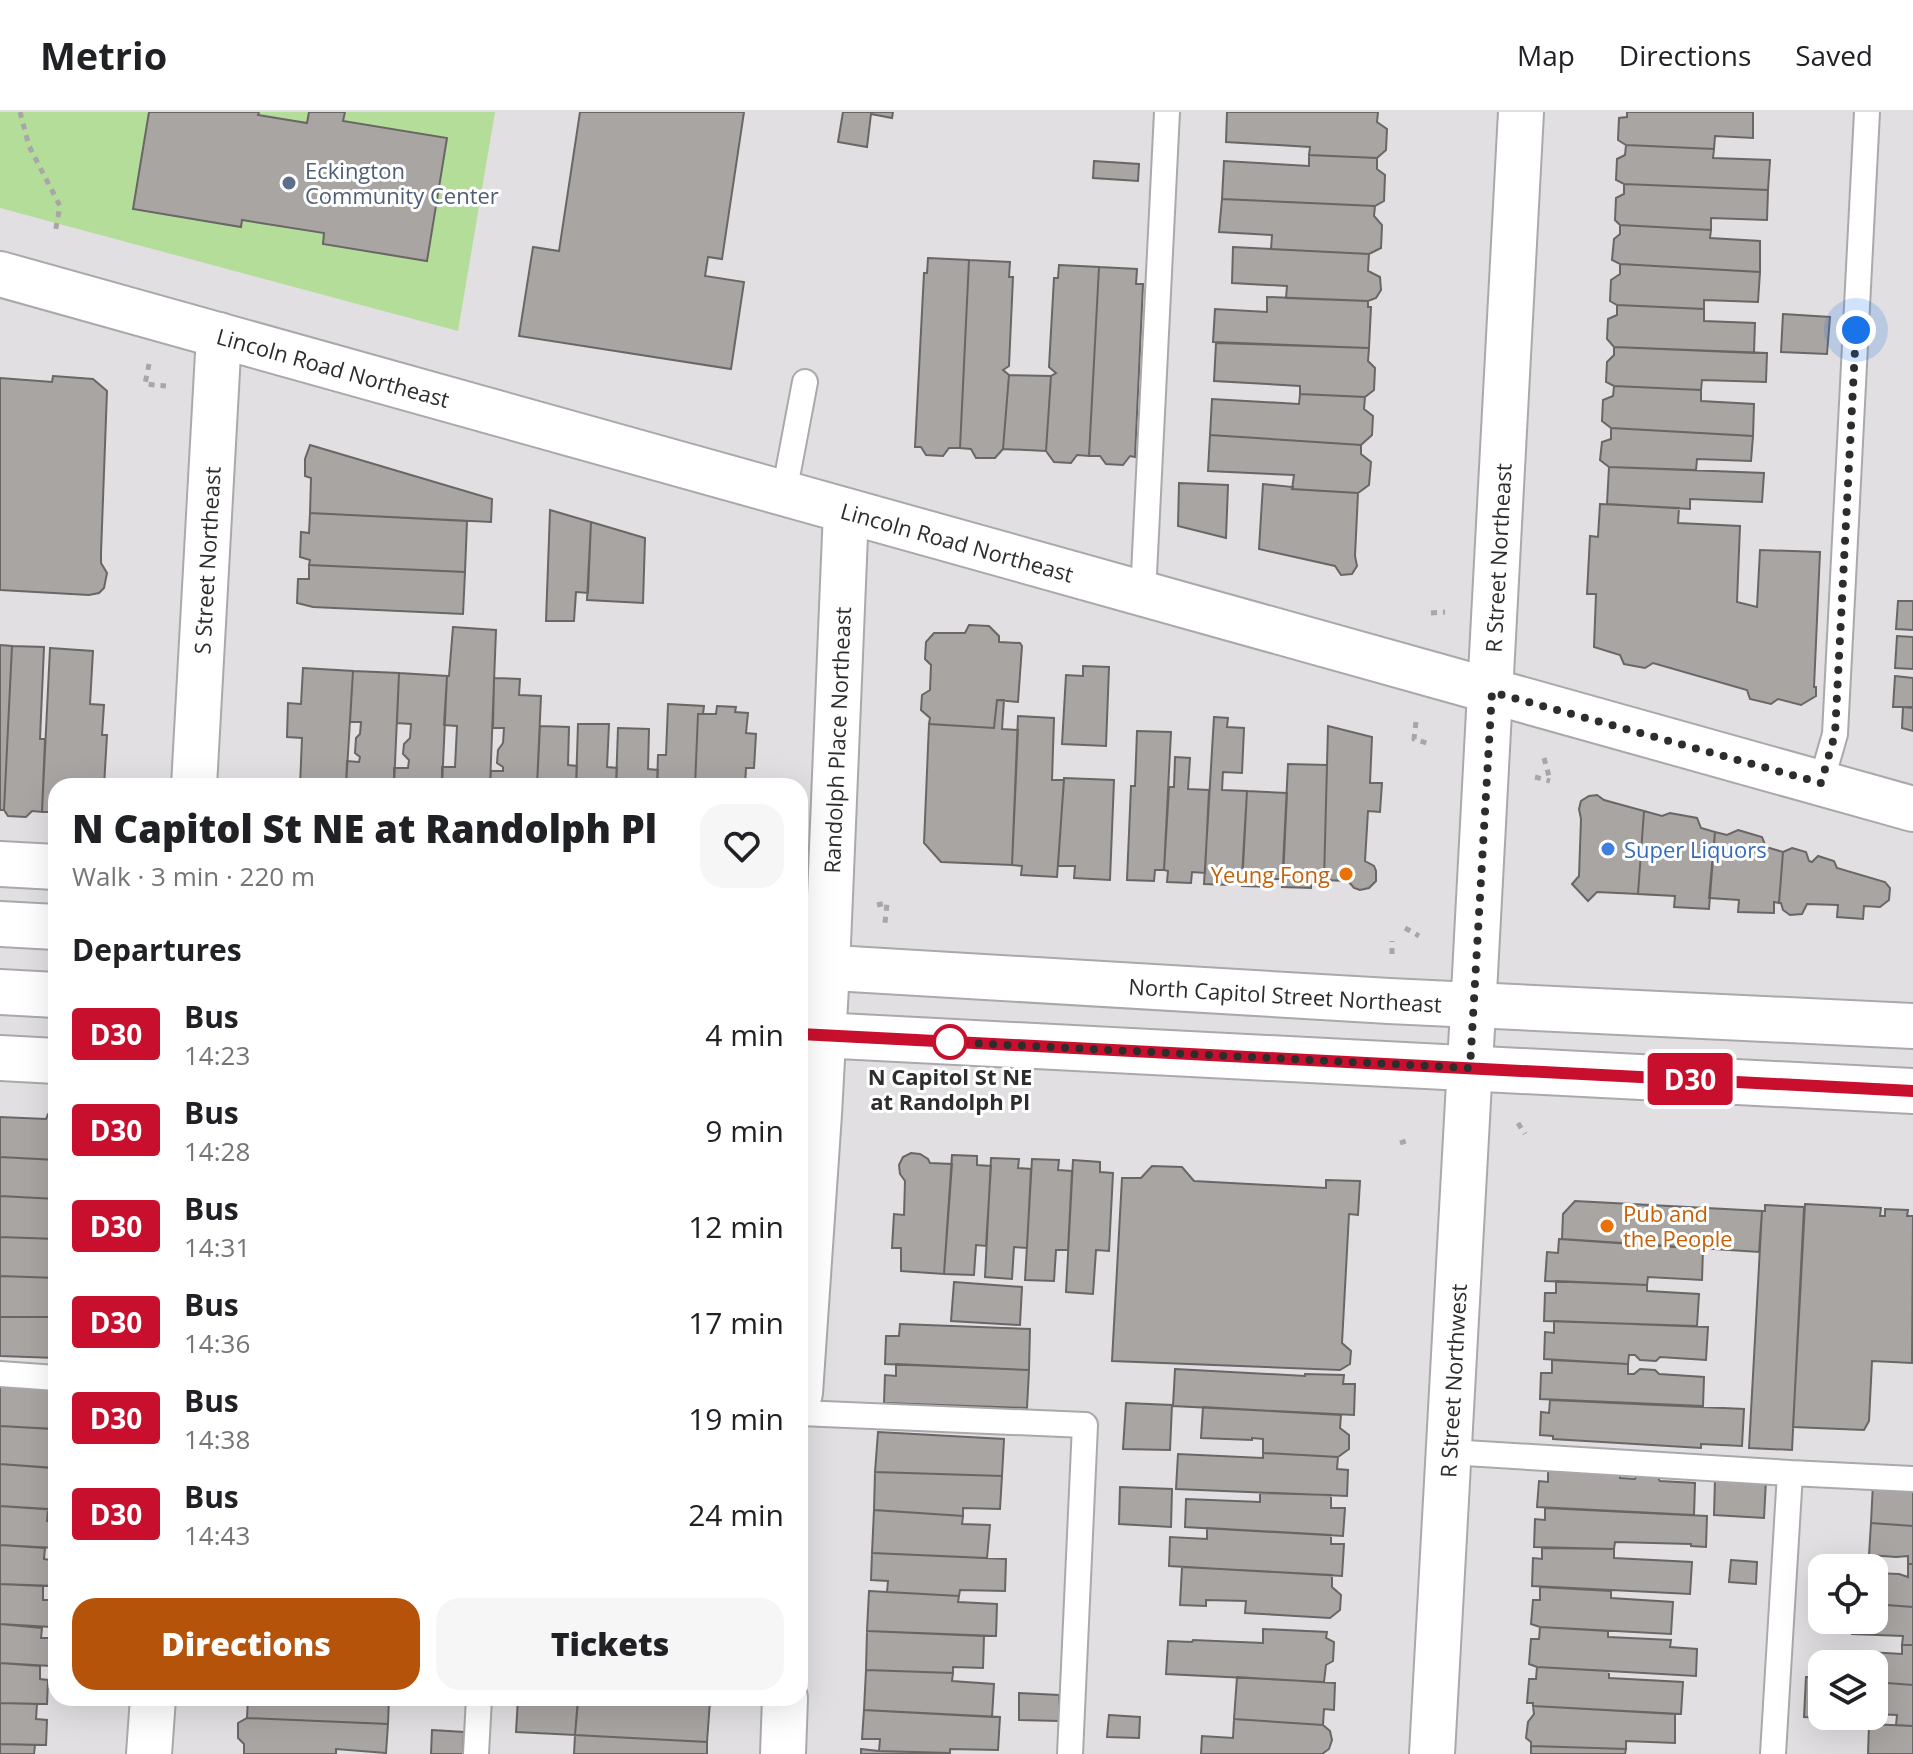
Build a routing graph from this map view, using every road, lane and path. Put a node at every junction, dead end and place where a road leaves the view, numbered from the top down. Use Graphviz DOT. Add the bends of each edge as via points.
graph roads {
  1 [pos="20,112"];
  2 [pos="1167,112"];
  3 [pos="1521,112"];
  4 [pos="1867,112"];
  5 [pos="55,233"];
  6 [pos="0,274"];
  7 [pos="219,335"];
  8 [pos="149,363"];
  9 [pos="805,382"];
  10 [pos="166,386"];
  11 [pos="784,493"];
  12 [pos="846,511"];
  13 [pos="1143,594"];
  14 [pos="1445,612"];
  15 [pos="1431,613"];
  16 [pos="1492,692"];
  17 [pos="1416,721"];
  18 [pos="1430,744"];
  19 [pos="1544,758"];
  20 [pos="194,778"];
  21 [pos="1550,781"];
  22 [pos="1821,783"];
  23 [pos="1913,809"];
  24 [pos="0,864"];
  25 [pos="48,867"];
  26 [pos="887,903"];
  27 [pos="0,924"];
  28 [pos="48,927"];
  29 [pos="885,928"];
  30 [pos="1405,928"];
  31 [pos="1419,936"];
  32 [pos="814,967"];
  33 [pos="0,992"];
  34 [pos="48,995"];
  35 [pos="1473,1005"];
  36 [pos="1913,1026"];
  37 [pos="811,1034"];
  38 [pos="0,1058"];
  39 [pos="48,1061"];
  40 [pos="1470,1068"];
  41 [pos="1913,1091"];
  42 [pos="1518,1122"];
  43 [pos="1525,1134"];
  44 [pos="1409,1140"];
  45 [pos="1400,1143"];
  46 [pos="808,1276"];
  47 [pos="0,1374"];
  48 [pos="48,1377"];
  49 [pos="808,1413"];
  50 [pos="1449,1452"];
  51 [pos="1790,1473"];
  52 [pos="1913,1479"];
  53 [pos="152,1706"];
  54 [pos="479,1706"];
  55 [pos="785,1706"];
  56 [pos="149,1754"];
  57 [pos="476,1754"];
  58 [pos="783,1754"];
  59 [pos="1070,1754"];
  60 [pos="1432,1754"];
  61 [pos="1773,1754"];
  1 -- 5 [label="path" via="29,146 60,206"];
  2 -- 13 [label="lane"];
  3 -- 16 [label="street, R Street Northeast"];
  4 -- 22 [label="lane" via="1835,734"];
  6 -- 7 [label="street, Lincoln Road Northeast"];
  7 -- 11 [label="street, Lincoln Road Northeast"];
  7 -- 20 [label="street, S Street Northeast"];
  8 -- 10 [label="path" via="145,384"];
  9 -- 11 [label="lane"];
  11 -- 12 [label="street, Lincoln Road Northeast"];
  12 -- 13 [label="street, Lincoln Road Northeast"];
  12 -- 32 [label="street, Randolph Place Northeast"];
  13 -- 16 [label="street, Lincoln Road Northeast"];
  14 -- 15 [label="path"];
  16 -- 22 [label="street, Lincoln Road Northeast"];
  16 -- 35 [label="street, R Street Northeast"];
  17 -- 18 [label="path" via="1414,739"];
  19 -- 21 [label="path"];
  22 -- 23 [label="street, Lincoln Road Northeast"];
  24 -- 25 [label="street"];
  26 -- 29 [label="path"];
  27 -- 28 [label="street"];
  30 -- 31 [label="path"];
  32 -- 35 [label="street, North Capitol Street Northeast"];
  32 -- 37 [label="street, Randolph Place Northeast"];
  33 -- 34 [label="street"];
  35 -- 36 [label="street, North Capitol Street Northeast"];
  35 -- 40 [label="street, R Street Northwest"];
  37 -- 40 [label="street"];
  37 -- 46 [label="street, Randolph Place Northeast" via="819,1114"];
  38 -- 39 [label="street"];
  40 -- 41 [label="street"];
  40 -- 50 [label="street, R Street Northwest"];
  42 -- 43 [label="path"];
  44 -- 45 [label="path"];
  47 -- 48 [label="lane"];
  49 -- 59 [label="lane" via="1085,1425"];
  50 -- 51 [label="lane"];
  50 -- 60 [label="street, R Street Northwest"];
  51 -- 52 [label="lane"];
  51 -- 61 [label="lane"];
  53 -- 56 [label="street"];
  54 -- 57 [label="lane"];
  55 -- 58 [label="street"];
}
